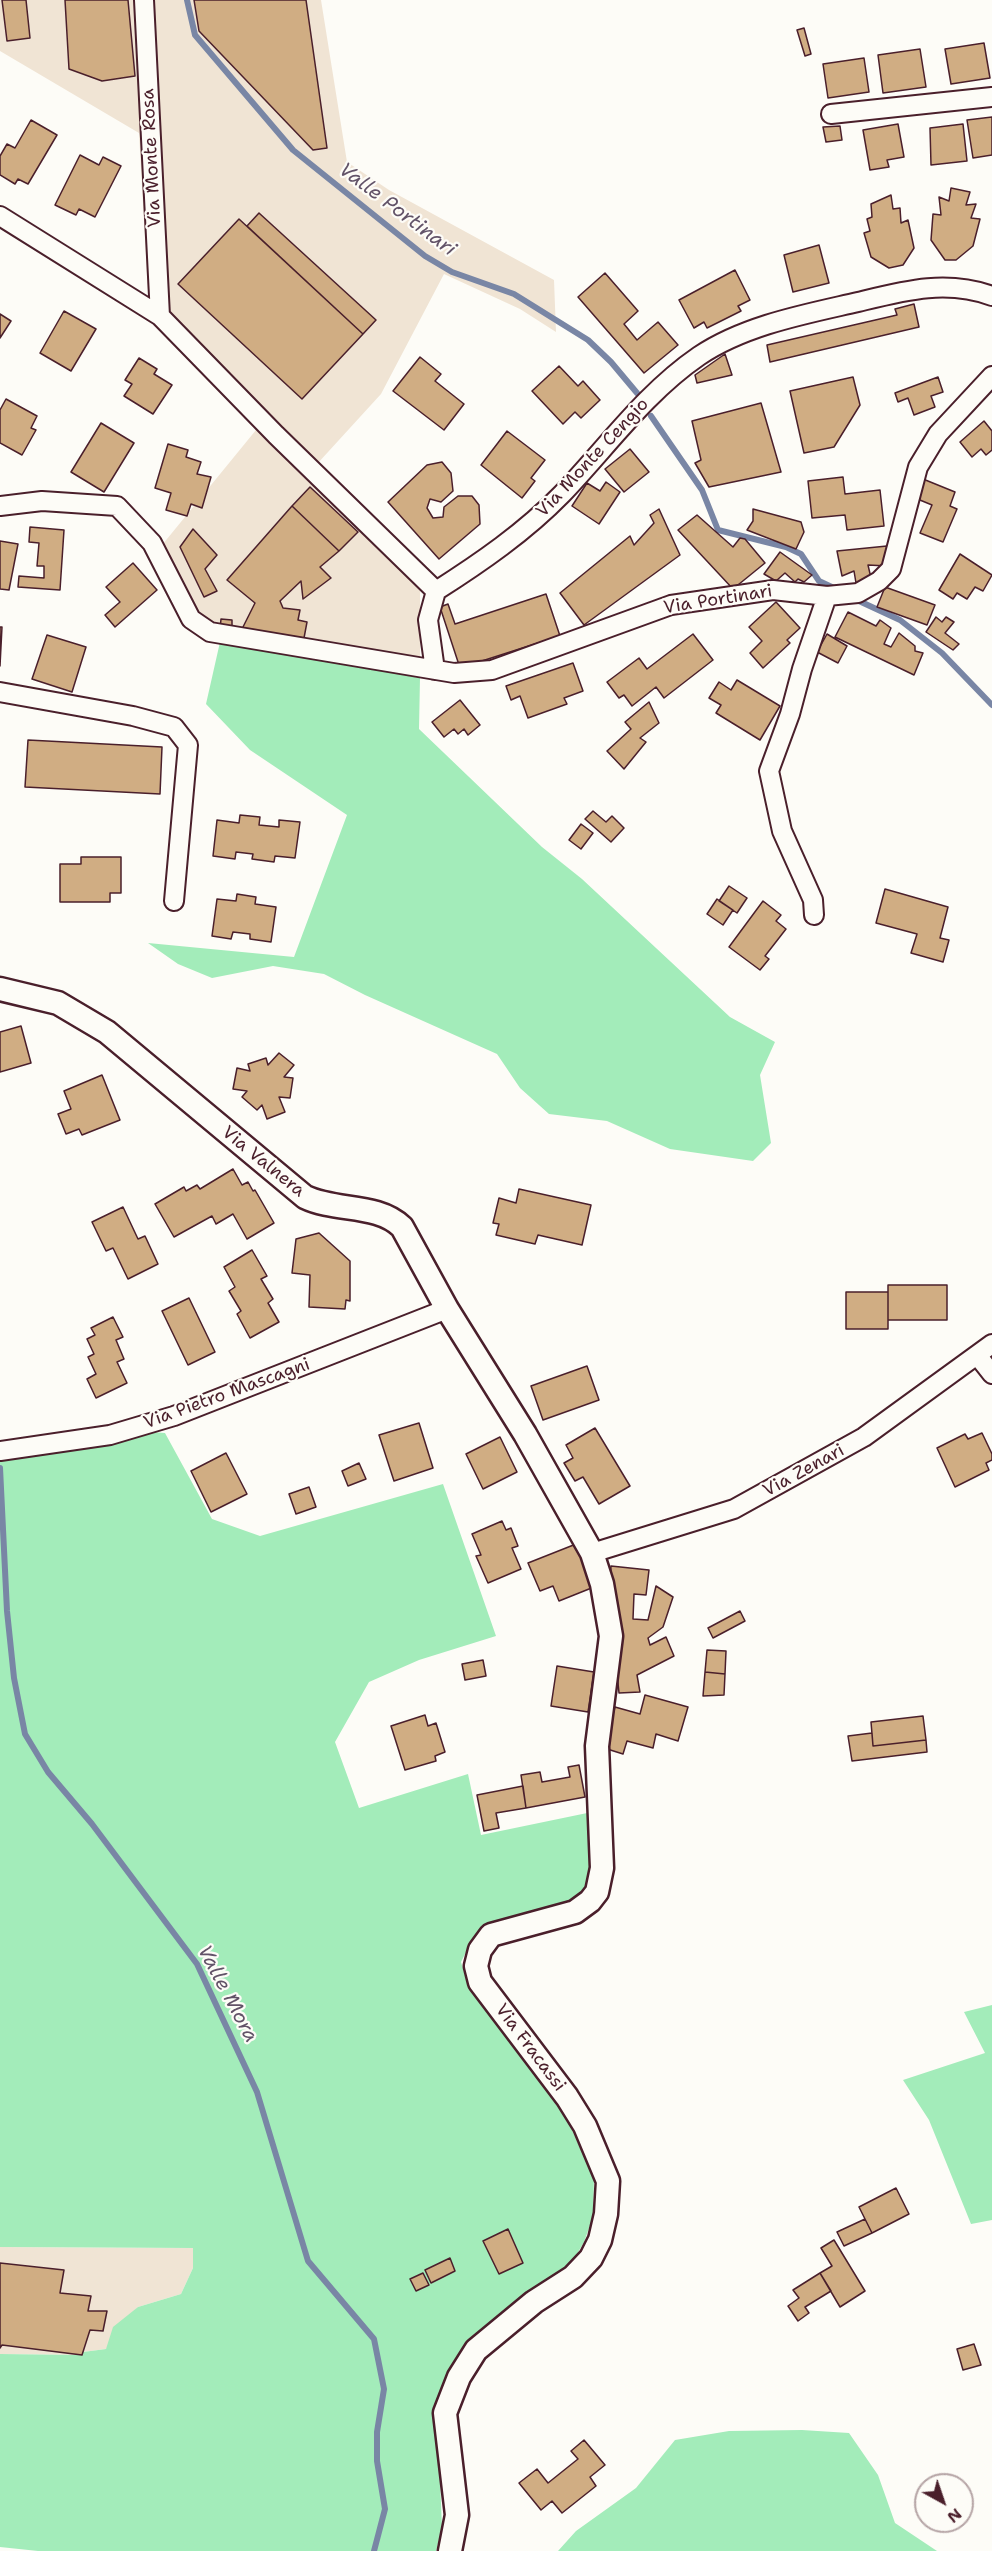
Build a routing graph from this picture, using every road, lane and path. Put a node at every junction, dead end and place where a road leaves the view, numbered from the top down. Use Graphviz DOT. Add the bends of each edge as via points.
graph roads {
  1 [pos="144,0"];
  2 [pos="992,97"];
  3 [pos="831,114"];
  4 [pos="0,216"];
  5 [pos="992,296"];
  6 [pos="160,316"];
  7 [pos="992,376"];
  8 [pos="0,506"];
  9 [pos="436,591"];
  10 [pos="827,596"];
  11 [pos="435,670"];
  12 [pos="0,692"];
  13 [pos="174,901"];
  14 [pos="814,915"];
  15 [pos="0,989"];
  16 [pos="447,1309"];
  17 [pos="992,1344"];
  18 [pos="977,1355"];
  19 [pos="992,1374"];
  20 [pos="0,1451"];
  21 [pos="592,1553"];
  22 [pos="450,2551"];
  1 -- 6 [label="street, Via Monte Rosa"];
  2 -- 3 [label="street"];
  4 -- 6 [label="street"];
  5 -- 9 [label="street, Via Monte Cengio" via="950,287 918,287 751,330 701,355 654,392 530,525"];
  6 -- 9 [label="street"];
  7 -- 10 [label="street, Via Portinari" via="938,434 918,467 891,569 858,593"];
  8 -- 11 [label="street, Via Portinari" via="42,501 117,506 152,543 191,619 210,632"];
  9 -- 11 [label="street" via="428,620"];
  10 -- 11 [label="street, Via Portinari" via="773,590 671,605 492,670"];
  10 -- 14 [label="street" via="769,771 782,831 813,900"];
  12 -- 13 [label="street" via="174,727 188,745"];
  15 -- 16 [label="street, Via Valnera" via="58,1003 106,1032 305,1197 320,1204 394,1218"];
  16 -- 20 [label="street, Via Pietro Mascagni" via="174,1416 110,1435"];
  16 -- 21 [label="street, Via Valnera" via="525,1434"];
  17 -- 18 [label="street, Via Zenari"];
  18 -- 19 [label="street"];
  18 -- 21 [label="street, Via Zenari" via="864,1437 734,1509"];
  21 -- 22 [label="street, Via Fracassi" via="611,1636 597,1746 602,1868 597,1892 575,1912 491,1935 480,1950 476,1966 480,1982 585,2126 608,2181 606,2214 591,2258 573,2277 534,2301 476,2350 459,2377 445,2413 457,2515"];
}
